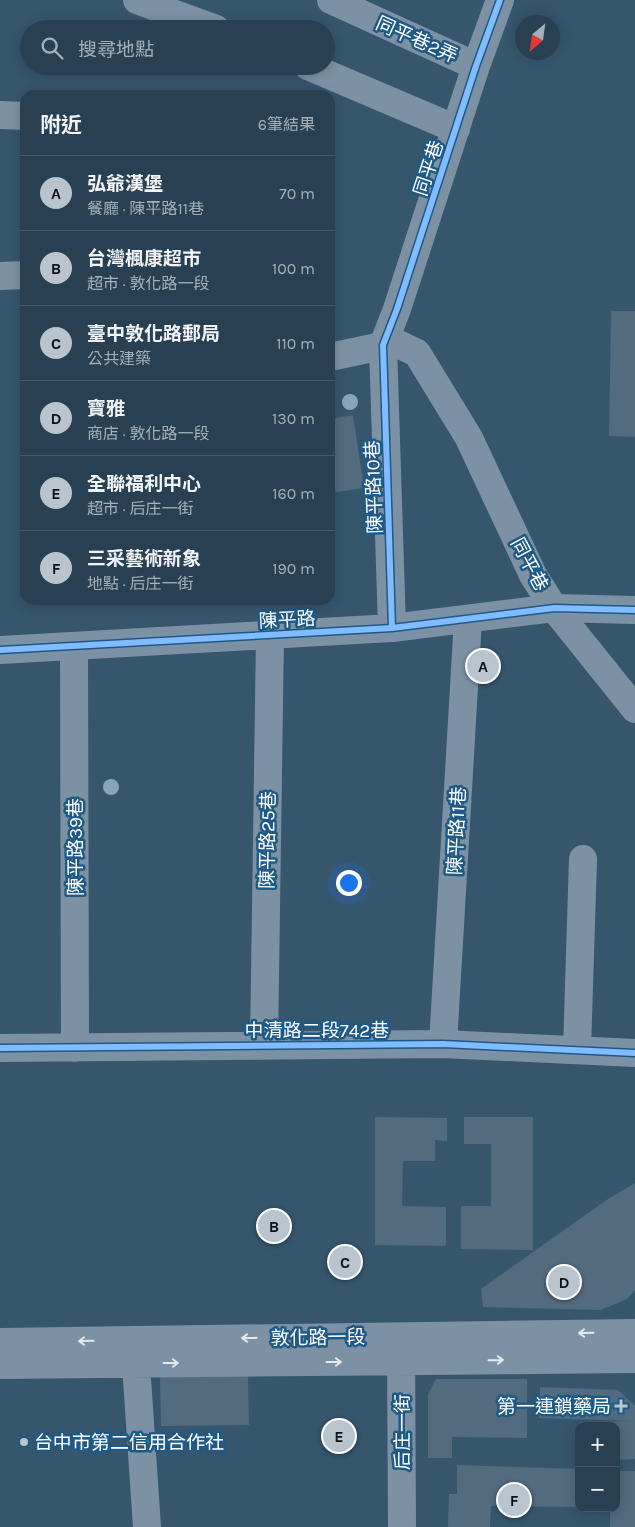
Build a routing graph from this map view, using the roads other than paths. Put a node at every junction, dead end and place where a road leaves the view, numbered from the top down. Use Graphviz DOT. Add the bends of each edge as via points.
graph roads {
  1 [pos="137,0"];
  2 [pos="331,0"];
  3 [pos="500,0"];
  4 [pos="191,20"];
  5 [pos="476,66"];
  6 [pos="329,75"];
  7 [pos="0,116"];
  8 [pos="20,116"];
  9 [pos="456,129"];
  10 [pos="20,275"];
  11 [pos="0,276"];
  12 [pos="397,309"];
  13 [pos="383,345"];
  14 [pos="416,353"];
  15 [pos="335,355"];
  16 [pos="554,608"];
  17 [pos="635,610"];
  18 [pos="468,619"];
  19 [pos="392,628"];
  20 [pos="270,635"];
  21 [pos="74,646"];
  22 [pos="0,650"];
  23 [pos="635,709"];
  24 [pos="583,859"];
  25 [pos="443,1044"];
  26 [pos="264,1045"];
  27 [pos="0,1048"];
  28 [pos="75,1048"];
  29 [pos="577,1050"];
  30 [pos="635,1053"];
  31 [pos="635,1332"];
  32 [pos="0,1342"];
  33 [pos="401,1349"];
  34 [pos="635,1359"];
  35 [pos="136,1364"];
  36 [pos="0,1365"];
  37 [pos="147,1527"];
  38 [pos="402,1527"];
  1 -- 4 [label="street"];
  2 -- 5 [label="street, 同平巷2弄"];
  3 -- 5 [label="street, 同平巷"];
  5 -- 9 [label="street, 同平巷"];
  6 -- 9 [label="street"];
  7 -- 8 [label="street"];
  9 -- 12 [label="street, 同平巷"];
  10 -- 11 [label="street"];
  12 -- 13 [label="street, 同平巷"];
  12 -- 14 [label="street, 同平巷"];
  13 -- 14 [label="street" via="396,343"];
  13 -- 15 [label="street"];
  13 -- 19 [label="street, 陳平路10巷"];
  14 -- 16 [label="street, 同平巷" via="470,438 532,575"];
  16 -- 17 [label="street, 陳平路"];
  16 -- 18 [label="street, 陳平路"];
  16 -- 23 [label="street, 同平巷"];
  18 -- 19 [label="street, 陳平路"];
  18 -- 25 [label="street, 陳平路11巷"];
  19 -- 20 [label="street, 陳平路"];
  20 -- 21 [label="street, 陳平路"];
  20 -- 26 [label="street, 陳平路25巷"];
  21 -- 22 [label="street, 陳平路"];
  21 -- 28 [label="street, 陳平路39巷"];
  24 -- 29 [label="street"];
  25 -- 26 [label="street, 中清路二段742巷"];
  25 -- 29 [label="street, 中清路二段742巷"];
  26 -- 28 [label="street, 中清路二段742巷"];
  27 -- 28 [label="street, 中清路二段742巷"];
  29 -- 30 [label="street, 中清路二段742巷"];
  31 -- 33 [label="street, 敦化路一段, one-way"];
  33 -- 32 [label="street, 敦化路一段, one-way"];
  33 -- 34 [label="street, 敦化路一段, one-way"];
  35 -- 33 [label="street, 敦化路一段, one-way"];
  33 -- 38 [label="street, 后庄一街"];
  35 -- 36 [label="street, 敦化路一段"];
  35 -- 37 [label="street"];
}
